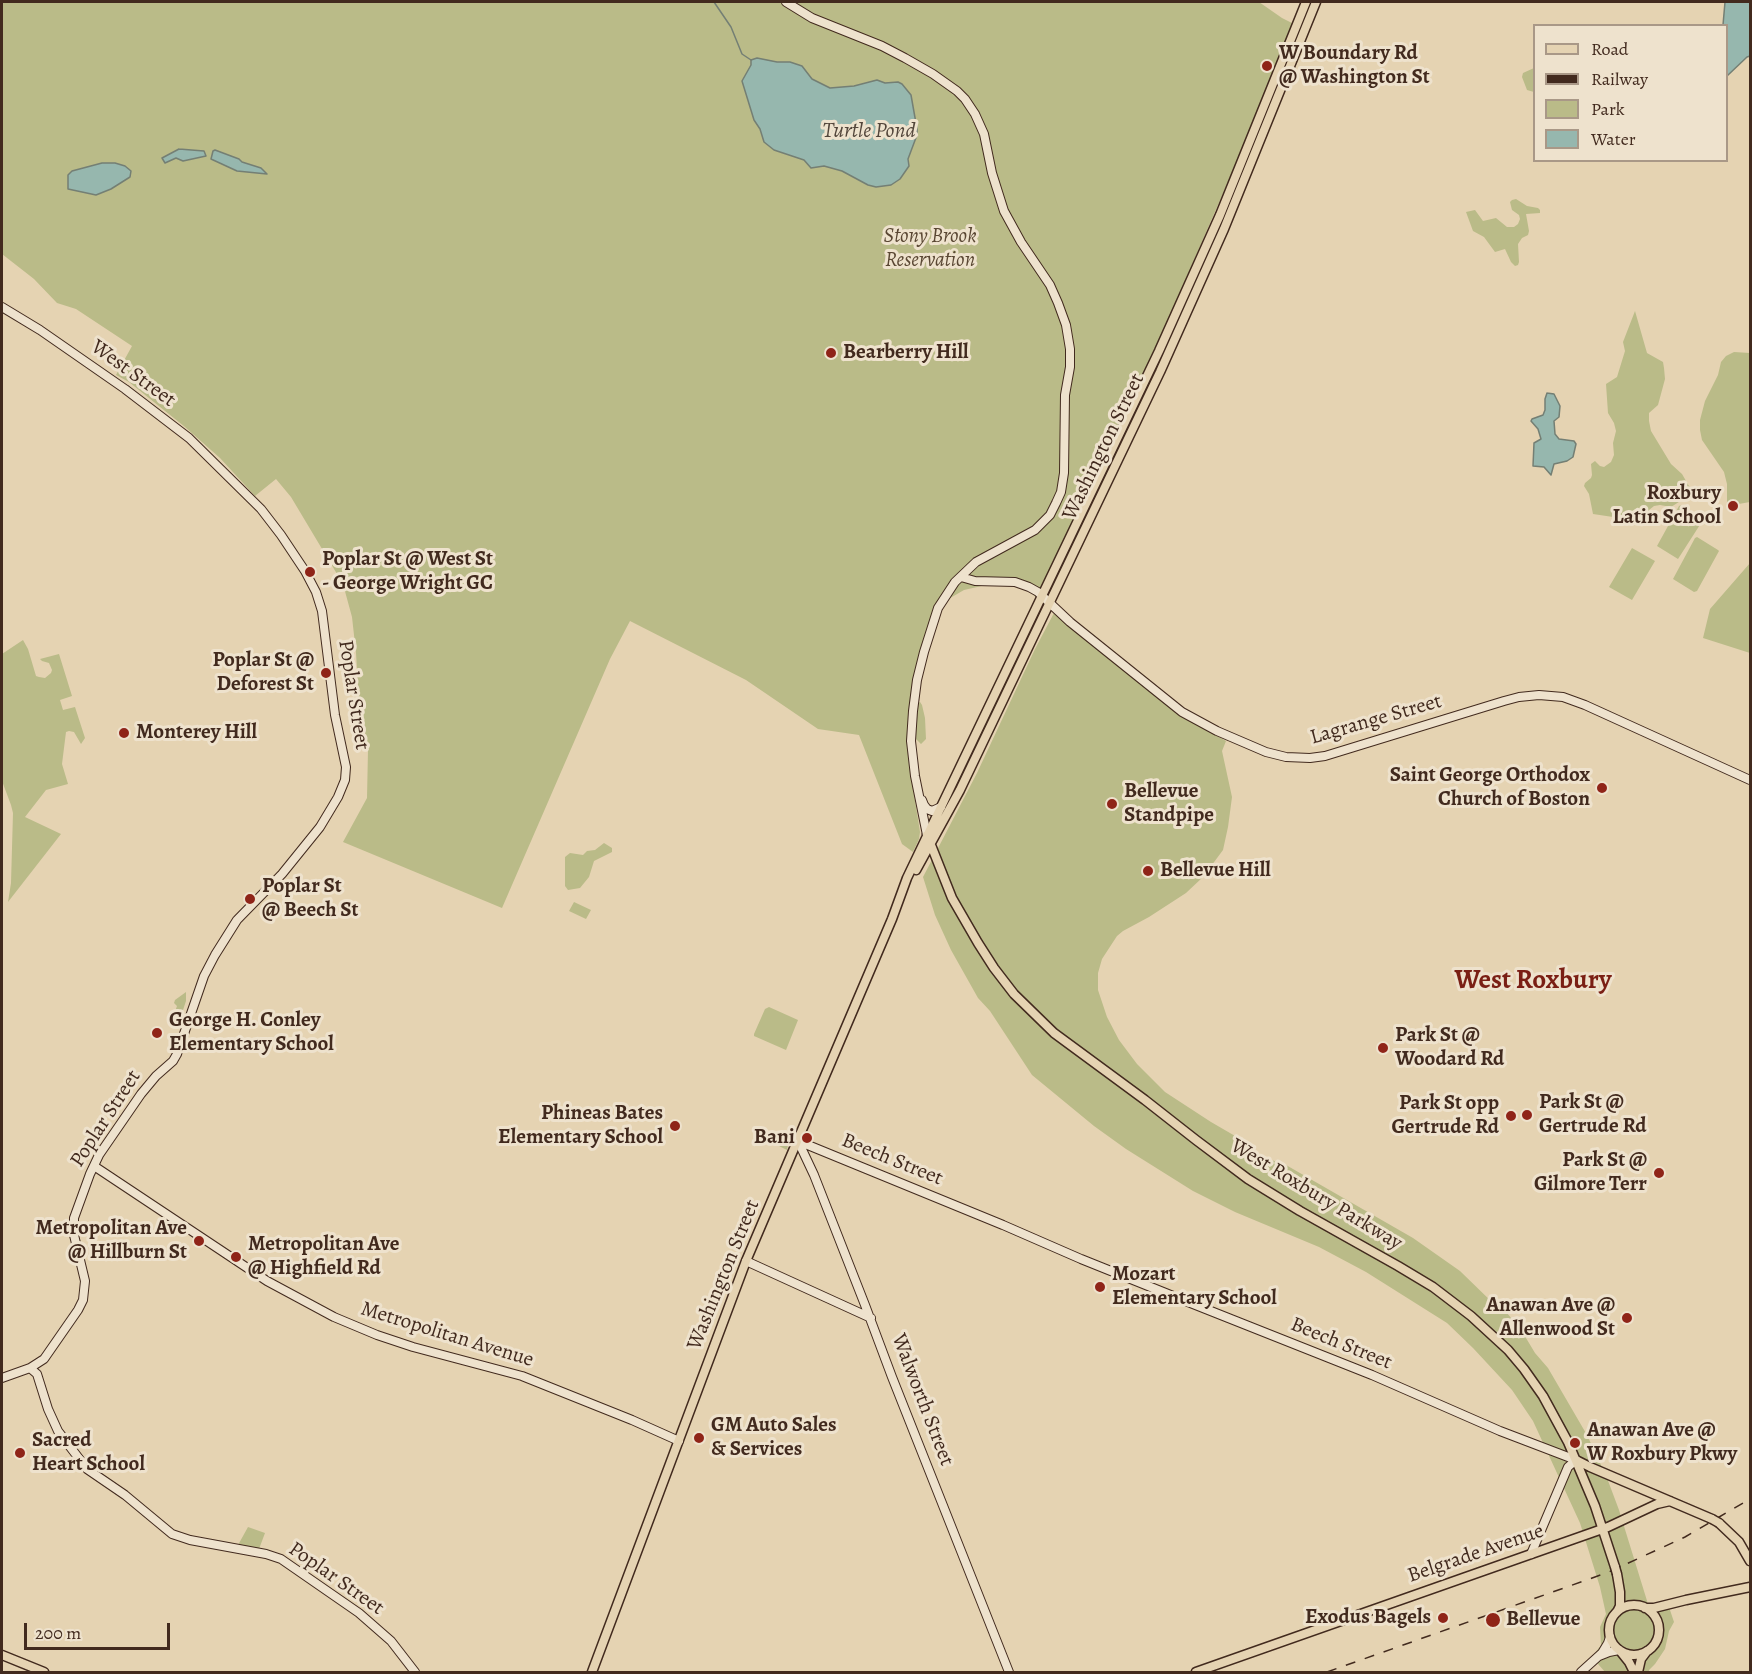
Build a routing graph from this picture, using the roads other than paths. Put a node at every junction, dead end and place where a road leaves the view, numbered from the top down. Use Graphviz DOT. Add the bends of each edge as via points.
graph roads {
  1 [pos="786,2"];
  2 [pos="1306,2"];
  3 [pos="1316,2"];
  4 [pos="2,307"];
  5 [pos="234,481"];
  6 [pos="961,577"];
  7 [pos="1042,596"];
  8 [pos="1049,604"];
  9 [pos="915,776"];
  10 [pos="1750,780"];
  11 [pos="941,807"];
  12 [pos="927,835"];
  13 [pos="931,844"];
  14 [pos="900,896"];
  15 [pos="798,1142"];
  16 [pos="93,1166"];
  17 [pos="746,1261"];
  18 [pos="871,1318"];
  19 [pos="30,1368"];
  20 [pos="2,1378"];
  21 [pos="679,1441"];
  22 [pos="1576,1460"];
  23 [pos="1670,1501"];
  24 [pos="1603,1529"];
  25 [pos="1531,1554"];
  26 [pos="1750,1561"];
  27 [pos="1750,1587"];
  28 [pos="1620,1588"];
  29 [pos="1672,1604"];
  30 [pos="1641,1607"];
  31 [pos="1617,1612"];
  32 [pos="1659,1627"];
  33 [pos="1610,1637"];
  34 [pos="1620,1651"];
  35 [pos="1648,1651"];
  36 [pos="2,1655"];
  37 [pos="1598,1657"];
  38 [pos="44,1672"];
  39 [pos="415,1672"];
  40 [pos="592,1672"];
  41 [pos="1009,1672"];
  42 [pos="1196,1672"];
  43 [pos="1581,1672"];
  44 [pos="1636,1672"];
  1 -- 6 [label="street" via="812,18 882,46 933,74 965,99 984,134 1004,211 1050,285 1066,325 1070,367 1061,492 1050,515 1035,530 976,562"];
  2 -- 7 [label="main road, Washington Street" via="1160,351"];
  3 -- 8 [label="main road, Washington Street" via="1224,229"];
  4 -- 5 [label="street, West Street" via="142,401"];
  5 -- 16 [label="street, Poplar Street" via="281,534 316,592 322,611 345,780 320,827 300,853 237,920 204,976 177,1054 145,1089"];
  6 -- 7 [label="street" via="1015,582"];
  6 -- 9 [label="street" via="938,608 917,680 911,735"];
  7 -- 8 [label="street, Lagrange Street"];
  7 -- 11 [label="main road, Washington Street"];
  8 -- 10 [label="street, Lagrange Street" via="1182,712 1266,752 1286,757 1325,756 1504,701 1539,695 1563,697 1585,705"];
  8 -- 13 [label="main road, Washington Street"];
  9 -- 11 [label="street" via="924,806 932,810"];
  9 -- 12 [label="street"];
  11 -- 12 [label="main road, Washington Street"];
  12 -- 13 [label="main road, West Roxbury Parkway"];
  12 -- 14 [label="main road, Washington Street"];
  13 -- 14 [label="main road, Washington Street"];
  13 -- 22 [label="main road, West Roxbury Parkway" via="952,898 982,950 1014,994 1046,1026 1248,1179 1413,1275 1471,1316 1530,1377"];
  14 -- 15 [label="main road, Washington Street"];
  15 -- 17 [label="main road, Washington Street"];
  15 -- 18 [label="street, Walworth Street"];
  15 -- 22 [label="street, Beech Street"];
  16 -- 19 [label="street, Poplar Street" via="74,1218 85,1281 83,1300 49,1354"];
  16 -- 21 [label="street, Metropolitan Avenue" via="267,1281 334,1317 413,1347 522,1376"];
  17 -- 18 [label="street"];
  17 -- 21 [label="main road, Washington Street"];
  18 -- 41 [label="street, Walworth Street"];
  19 -- 20 [label="street"];
  19 -- 39 [label="street, Poplar Street" via="37,1374 58,1431 87,1469 172,1534 281,1559 359,1613 391,1641"];
  21 -- 40 [label="main road, Washington Street"];
  22 -- 23 [label="main road, Beech Street"];
  22 -- 24 [label="main road, West Roxbury Parkway"];
  22 -- 25 [label="street" via="1568,1467"];
  23 -- 24 [label="main road, Belgrade Avenue"];
  23 -- 26 [label="main road" via="1715,1521 1735,1538"];
  24 -- 25 [label="main road, Belgrade Avenue"];
  24 -- 28 [label="main road, West Roxbury Parkway"];
  25 -- 42 [label="main road, Belgrade Avenue"];
  27 -- 29 [label="main road"];
  28 -- 30 [label="main road"];
  28 -- 31 [label="main road, West Roxbury Parkway"];
  29 -- 30 [label="main road"];
  29 -- 32 [label="main road" via="1664,1611"];
  30 -- 31 [label="main road" via="1625,1607"];
  30 -- 32 [label="main road" via="1655,1617"];
  31 -- 33 [label="main road" via="1610,1625"];
  32 -- 35 [label="main road" via="1657,1639"];
  33 -- 34 [label="main road"];
  33 -- 37 [label="street"];
  34 -- 35 [label="main road" via="1634,1655"];
  34 -- 37 [label="street"];
  34 -- 44 [label="main road"];
  35 -- 44 [label="main road"];
  36 -- 38 [label="main road"];
  37 -- 43 [label="street"];
}
